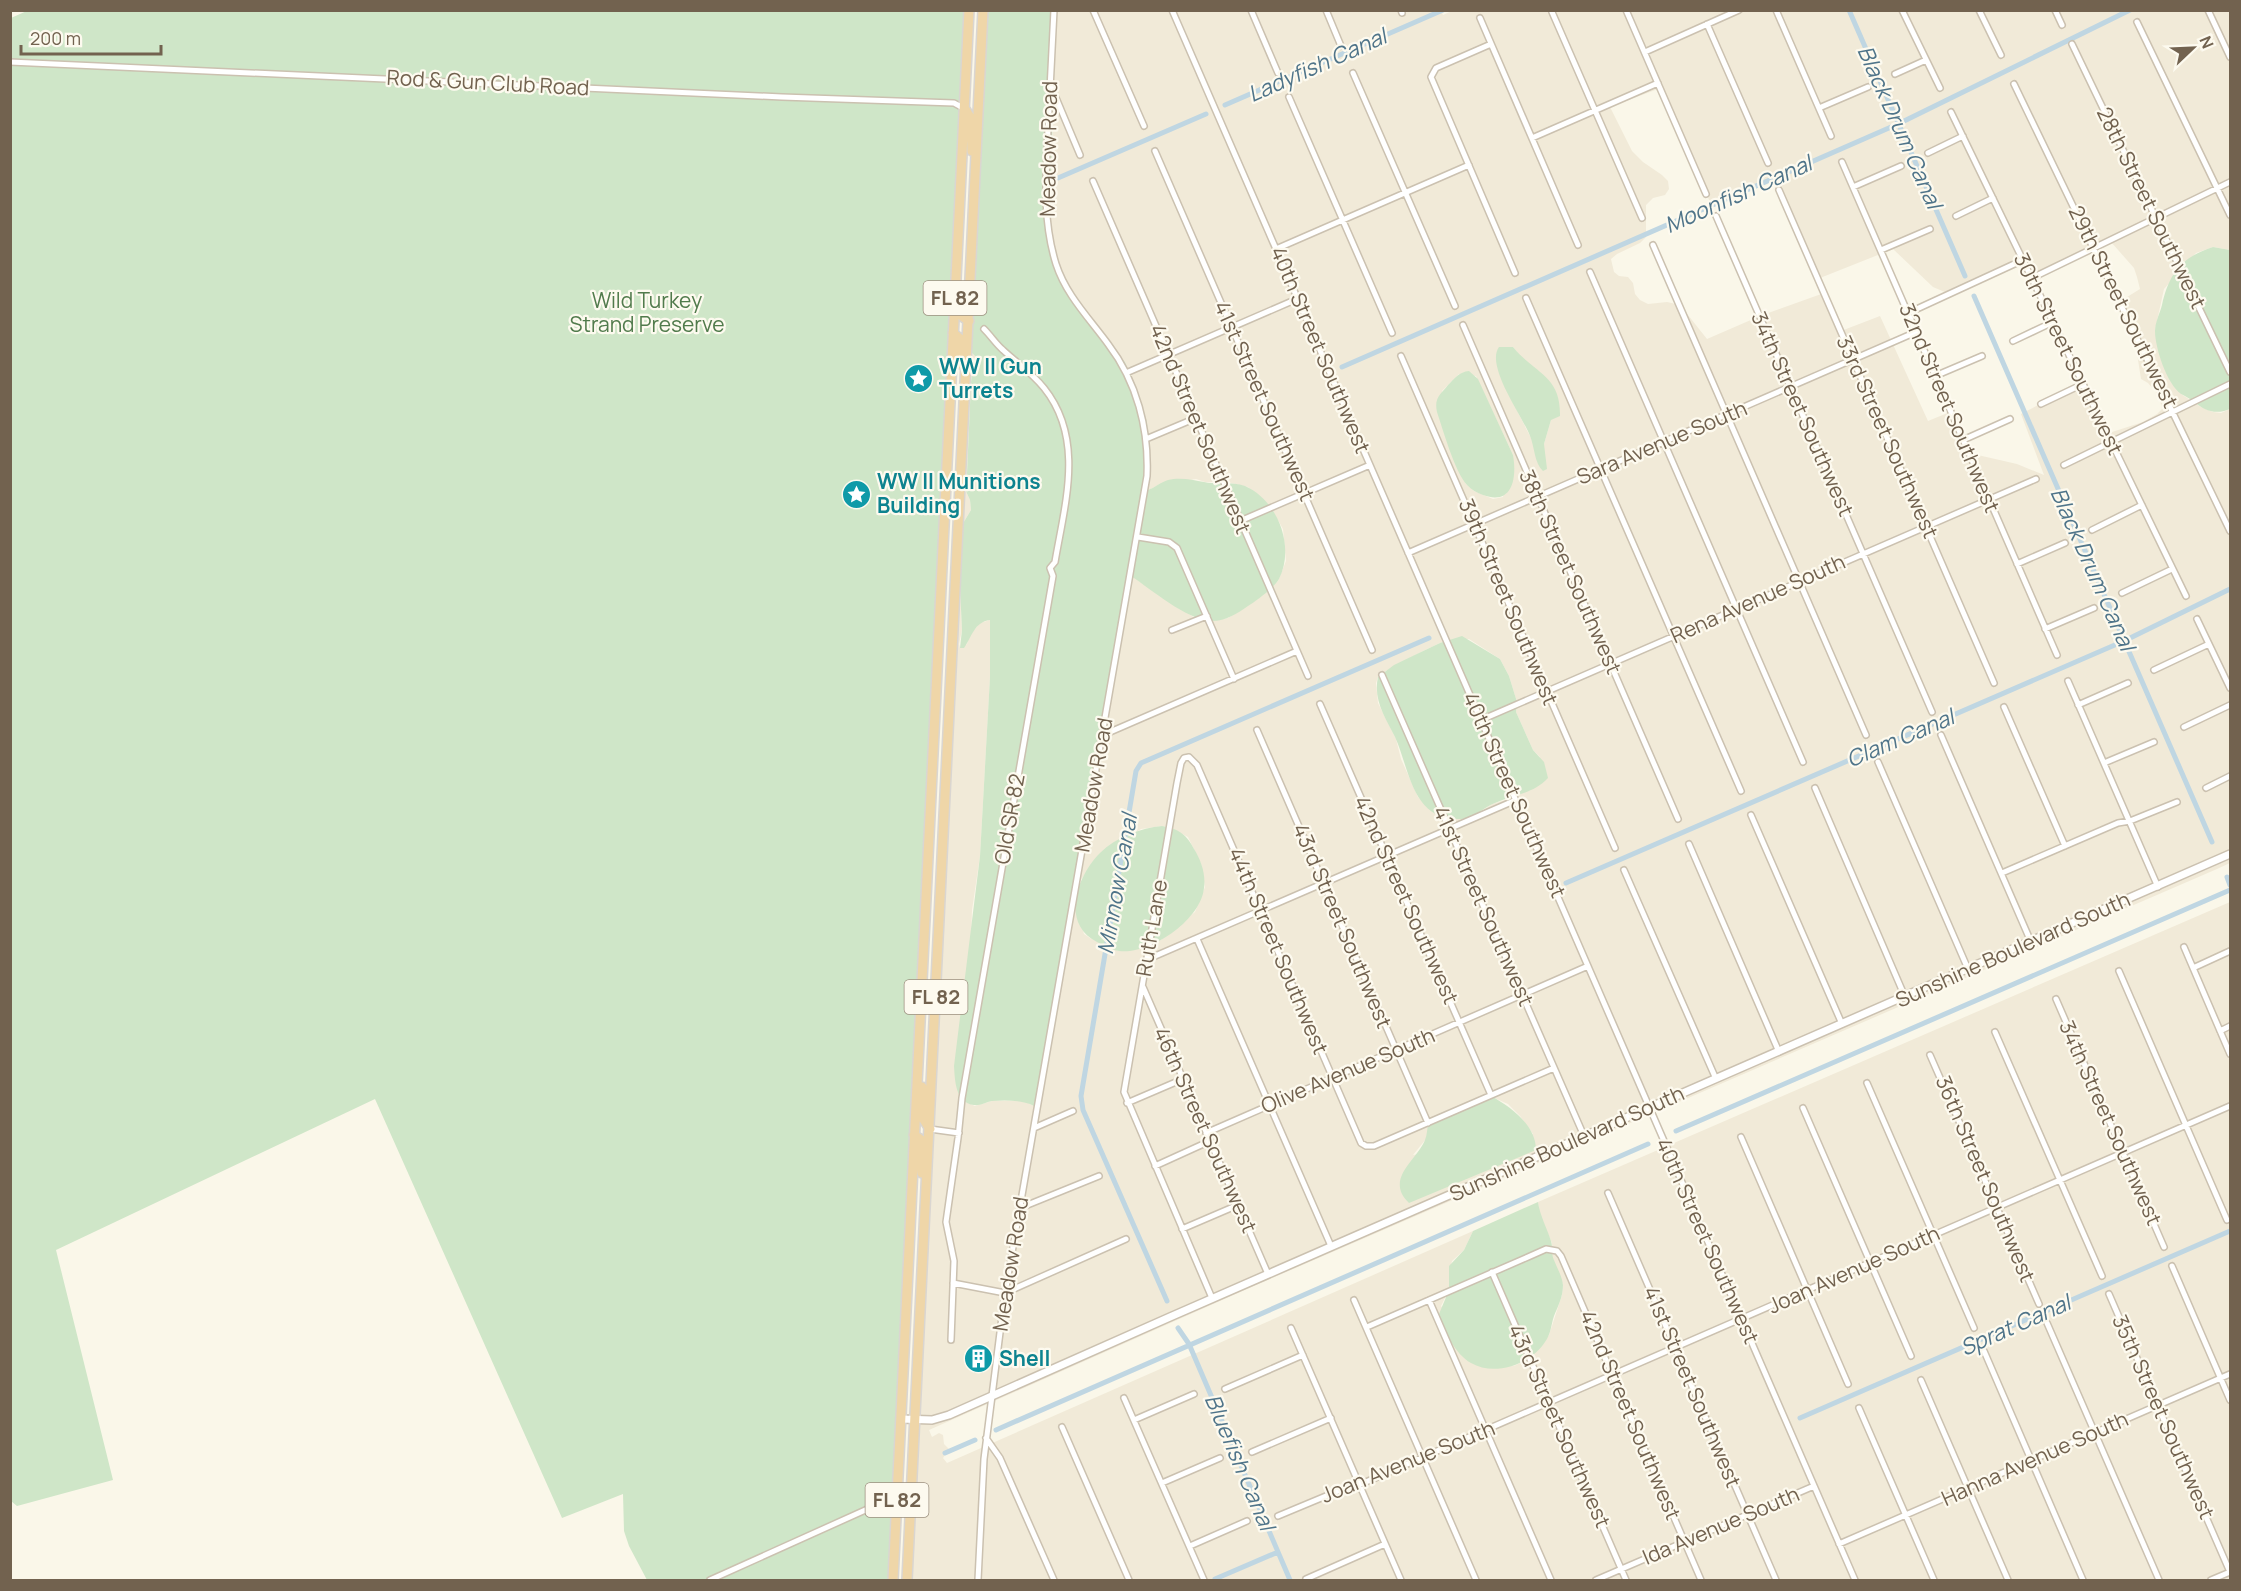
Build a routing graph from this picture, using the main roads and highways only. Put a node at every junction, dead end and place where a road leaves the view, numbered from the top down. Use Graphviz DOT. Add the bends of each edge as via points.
graph roads {
  1 [pos="969,10"];
  2 [pos="983,10"];
  3 [pos="964,109"];
  4 [pos="974,218"];
  5 [pos="959,232"];
  6 [pos="969,321"];
  7 [pos="954,333"];
  8 [pos="964,432"];
  9 [pos="921,1010"];
  10 [pos="930,1129"];
  11 [pos="914,1135"];
  12 [pos="924,1235"];
  13 [pos="893,1581"];
  14 [pos="908,1581"];
  1 -- 3 [label="highway, FL 82"];
  2 -- 4 [label="highway, FL 82"];
  3 -- 4 [label="highway" via="971,119 969,198"];
  3 -- 5 [label="highway, FL 82"];
  4 -- 6 [label="highway, FL 82"];
  5 -- 6 [label="highway" via="964,243 962,316"];
  5 -- 7 [label="highway, FL 82"];
  6 -- 8 [label="highway, FL 82"];
  7 -- 8 [label="highway" via="961,344 959,408"];
  7 -- 9 [label="highway, FL 82"];
  8 -- 10 [label="highway, FL 82"];
  9 -- 10 [label="highway" via="926,1022 923,1118"];
  9 -- 11 [label="highway, FL 82"];
  10 -- 12 [label="highway, FL 82"];
  11 -- 12 [label="highway" via="921,1140 922,1150 919,1220"];
  11 -- 13 [label="highway, FL 82"];
  12 -- 14 [label="highway, FL 82"];
}
